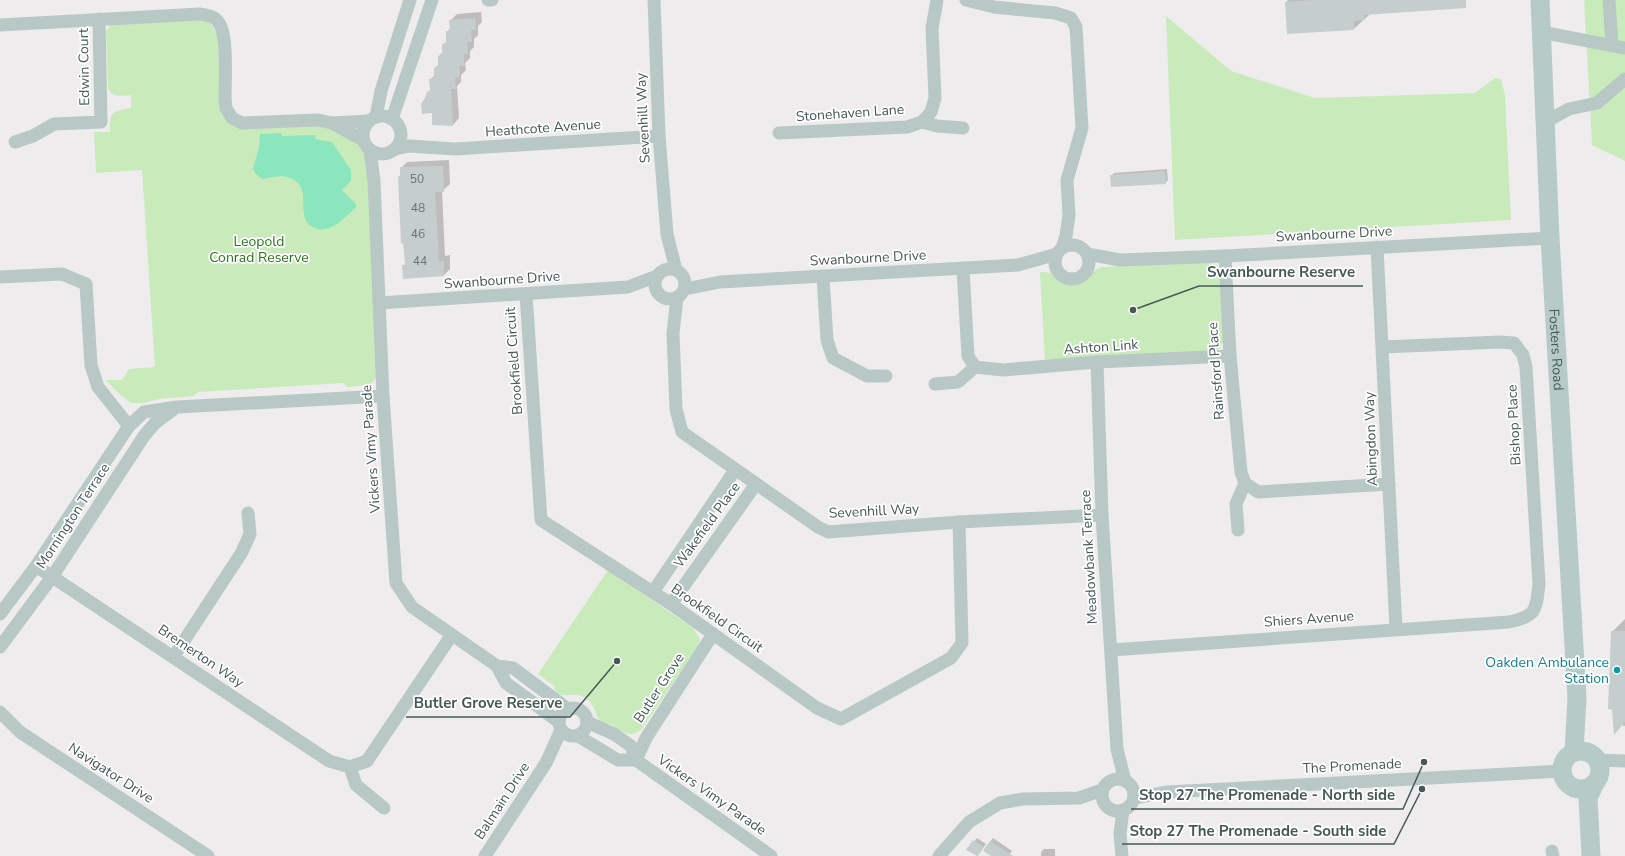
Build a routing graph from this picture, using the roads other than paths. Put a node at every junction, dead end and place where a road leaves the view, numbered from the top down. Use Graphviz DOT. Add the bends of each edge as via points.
graph roads {
  1 [pos="410,0"];
  2 [pos="432,0"];
  3 [pos="488,0"];
  4 [pos="492,0"];
  5 [pos="654,0"];
  6 [pos="937,0"];
  7 [pos="966,0"];
  8 [pos="1540,0"];
  9 [pos="1609,0"];
  10 [pos="99,19"];
  11 [pos="0,25"];
  12 [pos="1541,32"];
  13 [pos="1612,46"];
  14 [pos="1625,48"];
  15 [pos="1625,80"];
  16 [pos="373,119"];
  17 [pos="922,122"];
  18 [pos="1545,122"];
  19 [pos="332,123"];
  20 [pos="396,124"];
  21 [pos="963,128"];
  22 [pos="779,133"];
  23 [pos="659,136"];
  24 [pos="15,142"];
  25 [pos="366,145"];
  26 [pos="429,146"];
  27 [pos="390,151"];
  28 [pos="374,181"];
  29 [pos="1069,215"];
  30 [pos="667,234"];
  31 [pos="1550,238"];
  32 [pos="1377,247"];
  33 [pos="1059,251"];
  34 [pos="1085,256"];
  35 [pos="1225,256"];
  36 [pos="1018,265"];
  37 [pos="963,269"];
  38 [pos="1057,270"];
  39 [pos="660,273"];
  40 [pos="0,277"];
  41 [pos="823,277"];
  42 [pos="628,288"];
  43 [pos="674,288"];
  44 [pos="526,294"];
  45 [pos="379,304"];
  46 [pos="1383,347"];
  47 [pos="1230,356"];
  48 [pos="1097,362"];
  49 [pos="975,367"];
  50 [pos="886,376"];
  51 [pos="935,384"];
  52 [pos="382,396"];
  53 [pos="176,407"];
  54 [pos="129,426"];
  55 [pos="734,470"];
  56 [pos="1245,483"];
  57 [pos="756,484"];
  58 [pos="1389,484"];
  59 [pos="248,513"];
  60 [pos="1102,515"];
  61 [pos="959,522"];
  62 [pos="1238,530"];
  63 [pos="36,566"];
  64 [pos="52,577"];
  65 [pos="653,592"];
  66 [pos="671,604"];
  67 [pos="0,614"];
  68 [pos="0,620"];
  69 [pos="1509,622"];
  70 [pos="13,629"];
  71 [pos="1396,629"];
  72 [pos="713,634"];
  73 [pos="451,636"];
  74 [pos="0,647"];
  75 [pos="1111,650"];
  76 [pos="174,656"];
  77 [pos="497,666"];
  78 [pos="568,709"];
  79 [pos="0,712"];
  80 [pos="587,722"];
  81 [pos="567,731"];
  82 [pos="1117,749"];
  83 [pos="636,760"];
  84 [pos="1625,761"];
  85 [pos="1591,763"];
  86 [pos="1625,765"];
  87 [pos="350,766"];
  88 [pos="1566,778"];
  89 [pos="1112,780"];
  90 [pos="1130,789"];
  91 [pos="1102,790"];
  92 [pos="1079,798"];
  93 [pos="384,808"];
  94 [pos="1113,809"];
  95 [pos="764,854"];
  96 [pos="208,856"];
  97 [pos="485,856"];
  98 [pos="939,856"];
  99 [pos="1122,856"];
  100 [pos="1582,856"];
  101 [pos="1591,856"];
  1 -- 16 [label="street"];
  2 -- 20 [label="street"];
  3 -- 4 [label="street"];
  5 -- 23 [label="street, Sevenhill Way"];
  6 -- 17 [label="street, Stonehaven Lane" via="932,28 935,98 931,112"];
  7 -- 29 [label="street" via="1004,9 1055,13 1071,18 1076,27 1082,128 1067,180"];
  8 -- 12 [label="main road, Fosters Road"];
  9 -- 13 [label="street"];
  10 -- 11 [label="street"];
  10 -- 19 [label="street" via="211,15 219,22 223,33 226,108 232,118 242,123 318,120"];
  10 -- 24 [label="street, Edwin Court" via="101,122 54,124 33,136"];
  12 -- 13 [label="street"];
  12 -- 18 [label="main road, Fosters Road"];
  13 -- 14 [label="street"];
  15 -- 18 [label="street" via="1597,103 1569,109"];
  16 -- 19 [label="street"];
  16 -- 20 [label="street" via="387,117"];
  16 -- 25 [label="street" via="364,129"];
  17 -- 21 [label="street, Stonehaven Lane"];
  17 -- 22 [label="street, Stonehaven Lane" via="907,127"];
  18 -- 31 [label="main road, Fosters Road"];
  19 -- 25 [label="street"];
  20 -- 26 [label="street, Heathcote Avenue" via="410,137"];
  20 -- 27 [label="street" via="400,139"];
  23 -- 26 [label="street, Heathcote Avenue" via="455,149"];
  23 -- 30 [label="street, Sevenhill Way"];
  25 -- 27 [label="street" via="375,153"];
  25 -- 28 [label="street, Vickers Vimy Parade"];
  26 -- 27 [label="street, Heathcote Avenue" via="409,146"];
  27 -- 28 [label="street, Vickers Vimy Parade"];
  28 -- 45 [label="street, Vickers Vimy Parade"];
  29 -- 33 [label="street" via="1066,236"];
  29 -- 34 [label="street"];
  30 -- 39 [label="street, Sevenhill Way"];
  30 -- 43 [label="street, Sevenhill Way"];
  31 -- 32 [label="street, Swanbourne Drive"];
  31 -- 85 [label="main road, Fosters Road" via="1577,698"];
  32 -- 35 [label="street, Swanbourne Drive"];
  32 -- 46 [label="street, Abingdon Way"];
  33 -- 34 [label="street" via="1071,245"];
  33 -- 36 [label="street, Swanbourne Drive"];
  33 -- 38 [label="street" via="1055,262"];
  34 -- 35 [label="street, Swanbourne Drive" via="1120,260"];
  34 -- 38 [label="street" via="1082,276 1077,279 1065,278"];
  35 -- 47 [label="street, Rainsford Place"];
  36 -- 37 [label="street, Swanbourne Drive"];
  36 -- 38 [label="street, Swanbourne Drive"];
  37 -- 41 [label="street, Swanbourne Drive"];
  37 -- 49 [label="street" via="968,356"];
  39 -- 42 [label="street, Swanbourne Drive"];
  39 -- 43 [label="street"];
  39 -- 43 [label="street, Sevenhill Way" via="654,287"];
  40 -- 54 [label="street" via="62,274 86,284 91,365 98,387"];
  41 -- 43 [label="street, Swanbourne Drive" via="720,282"];
  41 -- 50 [label="street" via="827,340 833,358 867,376"];
  42 -- 43 [label="street, Swanbourne Drive"];
  42 -- 44 [label="street, Swanbourne Drive"];
  43 -- 55 [label="street, Sevenhill Way" via="676,409 682,432"];
  44 -- 45 [label="street, Swanbourne Drive"];
  44 -- 65 [label="street, Brookfield Circuit" via="541,520"];
  45 -- 52 [label="street, Vickers Vimy Parade"];
  46 -- 58 [label="street, Abingdon Way"];
  46 -- 69 [label="street, Bishop Place" via="1500,342 1514,343 1523,355 1526,367 1539,584 1538,600 1534,610 1526,618"];
  47 -- 48 [label="street, Ashton Link"];
  47 -- 56 [label="street, Rainsford Place" via="1240,472"];
  48 -- 49 [label="street, Ashton Link" via="1003,370"];
  48 -- 60 [label="street, Meadowbank Terrace"];
  49 -- 51 [label="street" via="958,382"];
  52 -- 53 [label="street, Mornington Terrace"];
  52 -- 73 [label="street, Vickers Vimy Parade" via="396,583 412,607"];
  53 -- 54 [label="street, Mornington Terrace" via="144,412"];
  53 -- 64 [label="street, Mornington Terrace" via="155,423 144,436"];
  54 -- 63 [label="street, Mornington Terrace"];
  55 -- 57 [label="street, Sevenhill Way"];
  55 -- 65 [label="street, Wakefield Place"];
  56 -- 58 [label="street" via="1258,492"];
  56 -- 62 [label="street" via="1236,504"];
  57 -- 61 [label="street, Sevenhill Way" via="828,532"];
  57 -- 66 [label="street, Wakefield Place"];
  58 -- 71 [label="street, Abingdon Way"];
  59 -- 76 [label="street" via="250,534 242,552"];
  60 -- 61 [label="street, Sevenhill Way"];
  60 -- 75 [label="street, Meadowbank Terrace"];
  61 -- 72 [label="street, Brookfield Circuit" via="962,643 951,658 841,719 817,708"];
  63 -- 64 [label="street, Bremerton Way"];
  63 -- 67 [label="street, Mornington Terrace"];
  64 -- 70 [label="street, Mornington Terrace"];
  64 -- 76 [label="street, Bremerton Way"];
  65 -- 66 [label="street, Brookfield Circuit"];
  66 -- 72 [label="street, Brookfield Circuit"];
  68 -- 70 [label="street"];
  69 -- 71 [label="street, Shiers Avenue"];
  70 -- 74 [label="street, Mornington Terrace"];
  71 -- 75 [label="street, Shiers Avenue"];
  72 -- 83 [label="street, Butler Grove" via="646,738"];
  73 -- 77 [label="street, Vickers Vimy Parade"];
  73 -- 87 [label="street" via="367,761"];
  75 -- 82 [label="street, Meadowbank Terrace"];
  76 -- 87 [label="street, Bremerton Way" via="328,761"];
  77 -- 78 [label="street, Vickers Vimy Parade" via="513,668"];
  77 -- 81 [label="street, Vickers Vimy Parade" via="506,683"];
  78 -- 80 [label="street" via="581,711"];
  78 -- 81 [label="street" via="561,714"];
  79 -- 96 [label="street, Navigator Drive" via="20,732"];
  80 -- 81 [label="street" via="584,730"];
  80 -- 83 [label="street, Vickers Vimy Parade" via="614,734 631,746"];
  81 -- 83 [label="street, Vickers Vimy Parade" via="618,760"];
  81 -- 97 [label="street, Balmain Drive"];
  82 -- 89 [label="street, Meadowbank Terrace"];
  82 -- 90 [label="street, Meadowbank Terrace"];
  83 -- 95 [label="street, Vickers Vimy Parade"];
  84 -- 85 [label="street"];
  85 -- 86 [label="street"];
  85 -- 88 [label="main road" via="1565,759"];
  85 -- 88 [label="main road" via="1583,789"];
  85 -- 101 [label="main road, Fosters Road" via="1588,798"];
  87 -- 93 [label="street" via="356,785"];
  88 -- 90 [label="street, The Promenade" via="1168,792"];
  88 -- 100 [label="main road" via="1576,804"];
  89 -- 90 [label="street"];
  89 -- 91 [label="street"];
  90 -- 94 [label="street" via="1131,805"];
  91 -- 92 [label="street"];
  91 -- 94 [label="street" via="1102,799"];
  92 -- 94 [label="street"];
  92 -- 98 [label="street" via="1000,803 970,822"];
  94 -- 99 [label="street" via="1120,834"];
}
